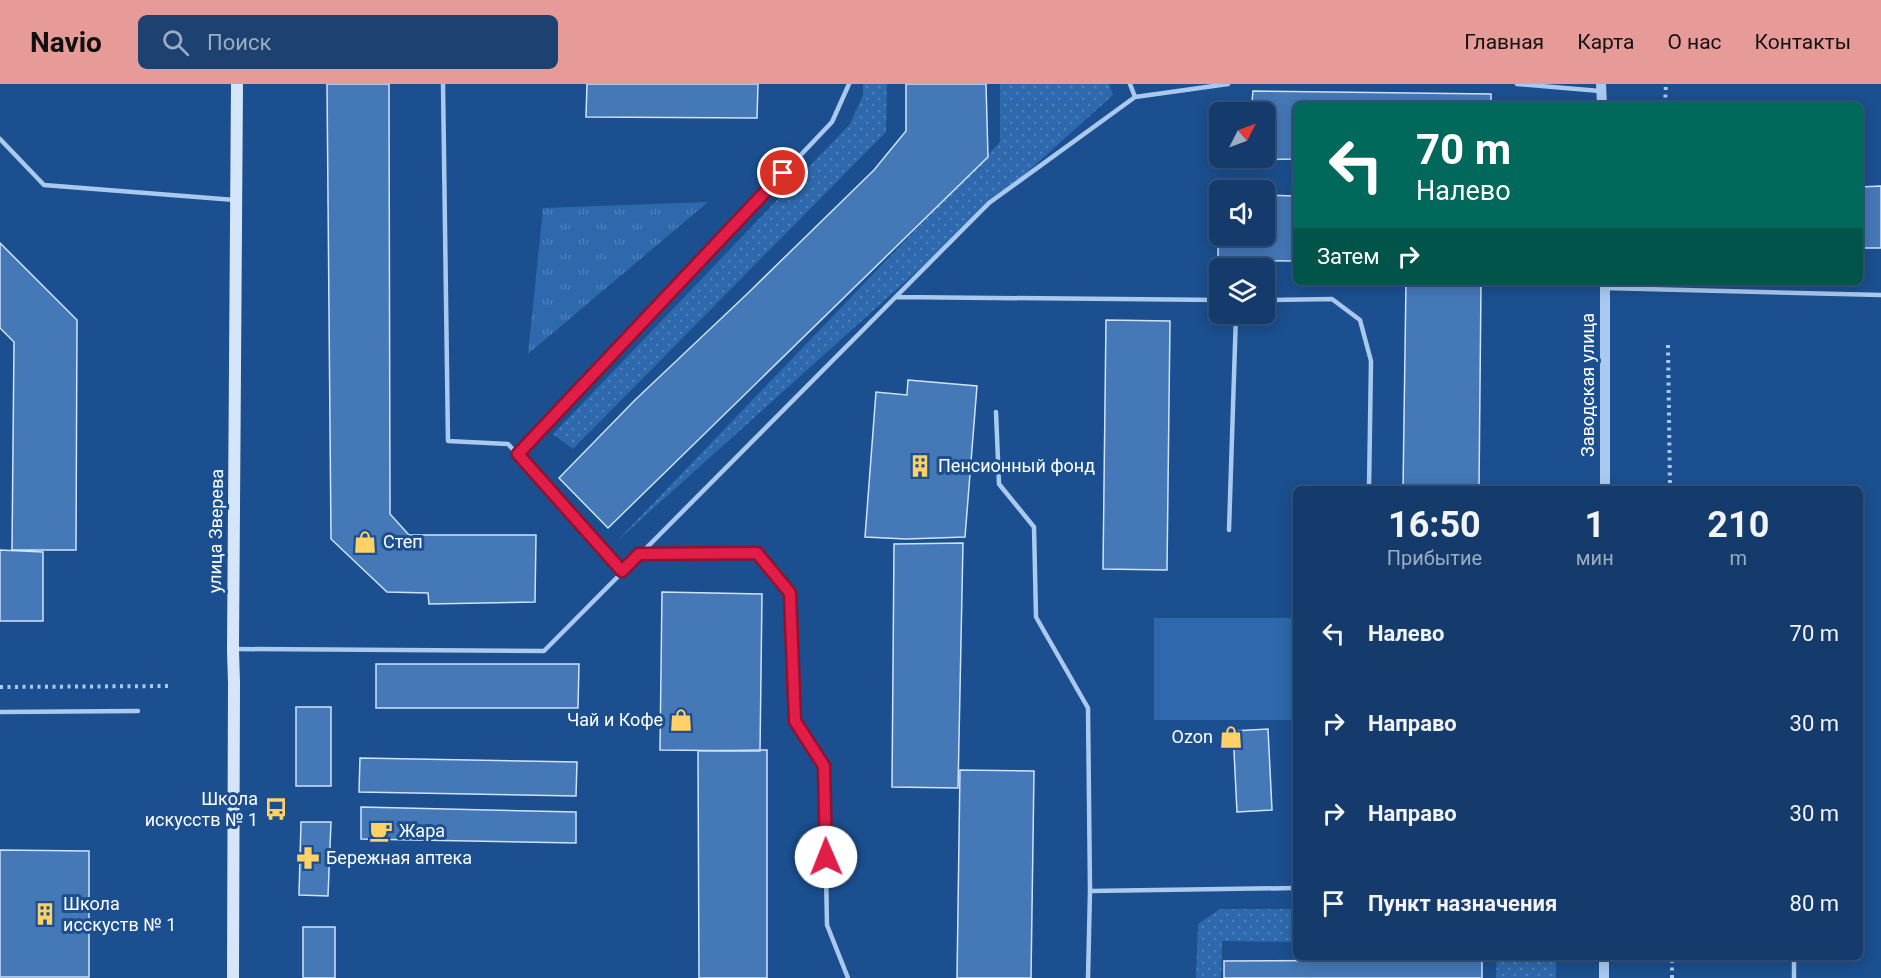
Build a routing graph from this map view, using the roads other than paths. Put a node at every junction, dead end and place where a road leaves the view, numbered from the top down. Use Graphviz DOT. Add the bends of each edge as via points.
graph roads {
  1 [pos="237,84"];
  2 [pos="443,84"];
  3 [pos="849,84"];
  4 [pos="1130,84"];
  5 [pos="1228,84"];
  6 [pos="1516,84"];
  7 [pos="1601,88"];
  8 [pos="1135,97"];
  9 [pos="0,139"];
  10 [pos="237,200"];
  11 [pos="1605,285"];
  12 [pos="1881,296"];
  13 [pos="896,297"];
  14 [pos="1209,300"];
  15 [pos="1275,300"];
  16 [pos="1236,324"];
  17 [pos="996,411"];
  18 [pos="518,454"];
  19 [pos="1369,486"];
  20 [pos="1605,486"];
  21 [pos="1229,530"];
  22 [pos="639,554"];
  23 [pos="624,569"];
  24 [pos="232,650"];
  25 [pos="138,711"];
  26 [pos="0,712"];
  27 [pos="1293,888"];
  28 [pos="1090,891"];
  29 [pos="1604,960"];
  30 [pos="1794,960"];
  31 [pos="233,978"];
  32 [pos="848,978"];
  33 [pos="1088,978"];
  34 [pos="1604,978"];
  35 [pos="1794,978"];
  1 -- 10 [label="main road, улица Зверева"];
  2 -- 18 [label="lane" via="448,441 508,444"];
  3 -- 18 [label="lane" via="832,122"];
  4 -- 8 [label="lane"];
  5 -- 8 [label="lane"];
  6 -- 7 [label="lane"];
  8 -- 13 [label="lane" via="988,203"];
  9 -- 10 [label="lane" via="44,184"];
  10 -- 24 [label="main road, улица Зверева"];
  11 -- 12 [label="lane"];
  11 -- 20 [label="street, Заводская улица"];
  13 -- 14 [label="lane"];
  13 -- 22 [label="lane"];
  15 -- 19 [label="lane" via="1332,299 1360,320 1371,361"];
  16 -- 21 [label="lane"];
  17 -- 28 [label="lane" via="999,484 1034,527 1036,616 1088,708"];
  18 -- 23 [label="lane"];
  22 -- 23 [label="lane"];
  22 -- 32 [label="lane" via="757,553 790,593 795,721 824,766 827,926"];
  23 -- 24 [label="lane" via="544,651"];
  24 -- 31 [label="main road, улица Зверева"];
  25 -- 26 [label="lane"];
  27 -- 28 [label="lane"];
  28 -- 33 [label="lane"];
  29 -- 34 [label="street"];
  30 -- 35 [label="lane"];
}
